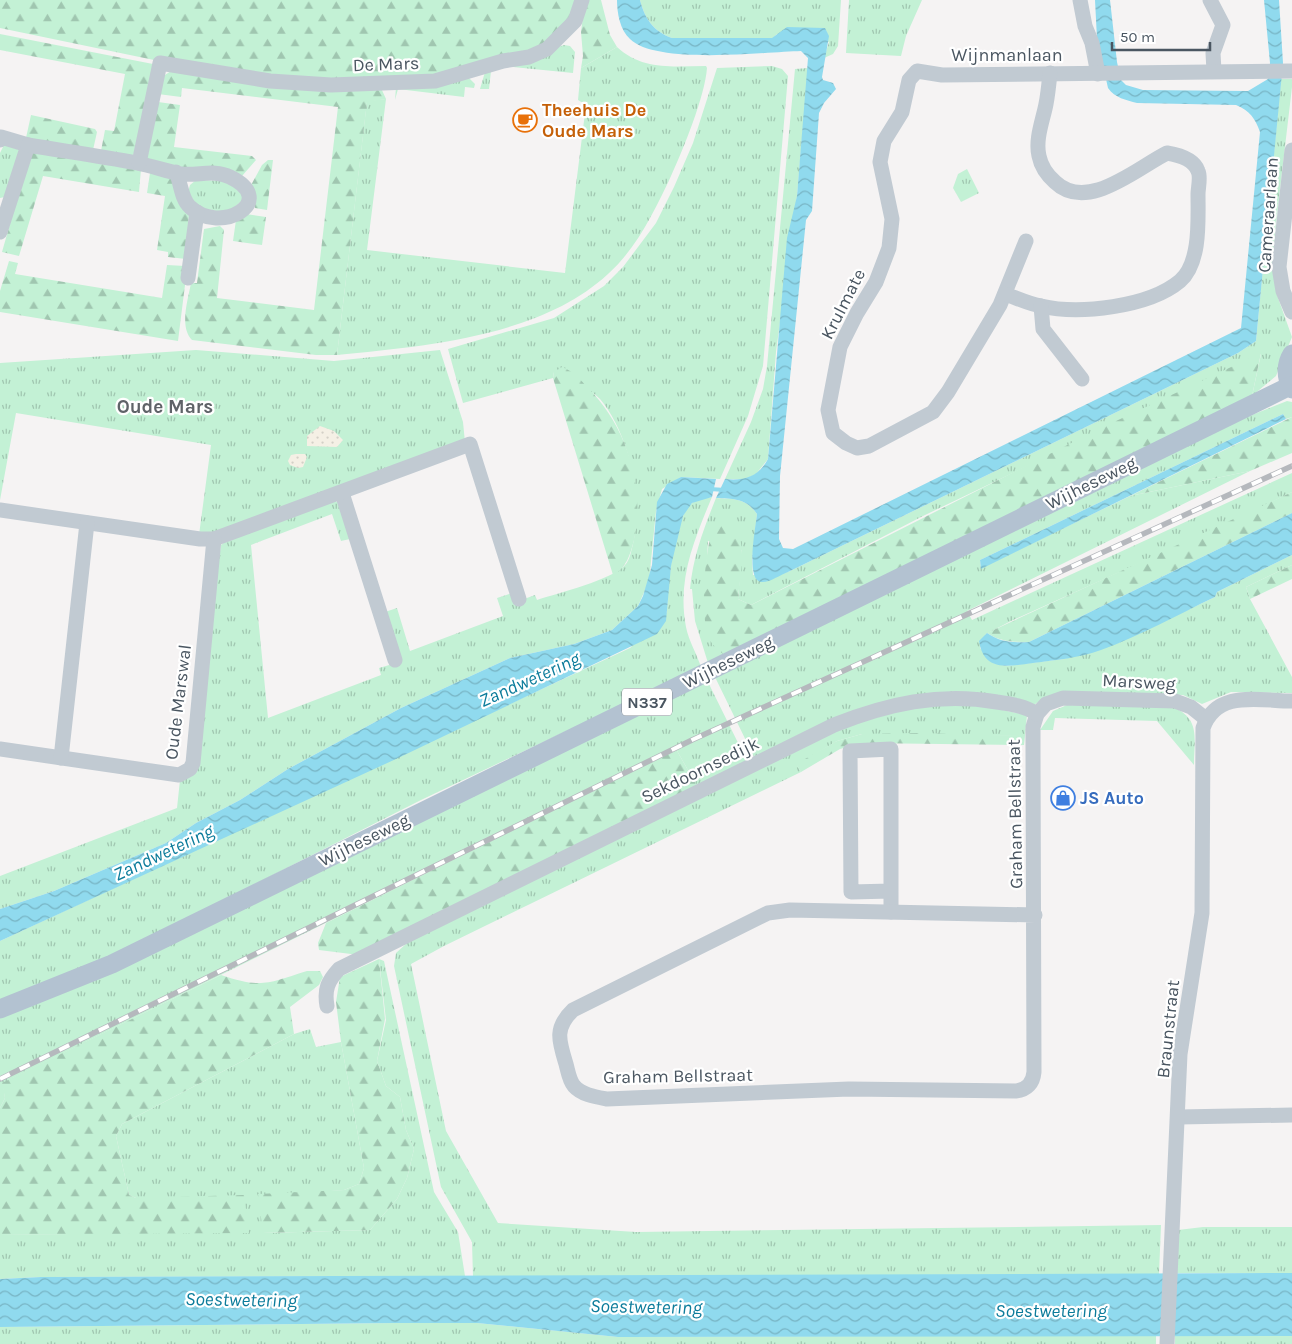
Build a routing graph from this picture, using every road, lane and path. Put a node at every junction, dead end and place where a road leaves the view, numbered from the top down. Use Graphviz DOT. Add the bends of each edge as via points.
graph roads {
  1 [pos="582,0"];
  2 [pos="1080,0"];
  3 [pos="1210,0"];
  4 [pos="1290,70"];
  5 [pos="917,71"];
  6 [pos="1214,71"];
  7 [pos="1050,73"];
  8 [pos="1100,74"];
  9 [pos="0,140"];
  10 [pos="28,145"];
  11 [pos="1292,150"];
  12 [pos="139,163"];
  13 [pos="176,172"];
  14 [pos="4,206"];
  15 [pos="197,212"];
  16 [pos="0,232"];
  17 [pos="1026,241"];
  18 [pos="188,278"];
  19 [pos="1005,294"];
  20 [pos="1041,306"];
  21 [pos="1292,312"];
  22 [pos="1292,354"];
  23 [pos="1082,379"];
  24 [pos="1291,387"];
  25 [pos="342,493"];
  26 [pos="0,510"];
  27 [pos="87,523"];
  28 [pos="214,539"];
  29 [pos="519,599"];
  30 [pos="395,660"];
  31 [pos="1292,701"];
  32 [pos="1037,714"];
  33 [pos="1206,719"];
  34 [pos="0,749"];
  35 [pos="61,758"];
  36 [pos="891,891"];
  37 [pos="891,912"];
  38 [pos="1035,915"];
  39 [pos="327,1006"];
  40 [pos="0,1009"];
  41 [pos="1292,1115"];
  42 [pos="1179,1117"];
  43 [pos="1167,1344"];
  1 -- 12 [label="street, De Mars" via="575,21 547,49 529,57 503,61 435,81 331,85 278,82 160,63"];
  2 -- 8 [label="street" via="1084,26"];
  3 -- 6 [label="street" via="1223,24 1213,53"];
  4 -- 6 [label="street, Wijnmanlaan"];
  5 -- 7 [label="street, Wijnmanlaan" via="942,74"];
  5 -- 19 [label="street, Krulmate" via="909,80 902,112 884,141 880,162 892,219 889,248 876,282 840,347 828,410 833,433 857,448 869,446 933,412"];
  6 -- 8 [label="street, Wijnmanlaan"];
  7 -- 8 [label="street, Wijnmanlaan"];
  7 -- 20 [label="street" via="1039,156 1047,175 1058,186 1085,194 1116,183 1167,152 1180,155 1199,172 1200,219 1190,265 1181,281 1160,293 1134,303 1098,307 1070,310"];
  9 -- 10 [label="street" via="1,137"];
  10 -- 12 [label="street"];
  10 -- 14 [label="street"];
  11 -- 21 [label="street, Cameraarlaan" via="1279,267 1283,291"];
  12 -- 13 [label="street"];
  13 -- 15 [label="street" via="186,202"];
  13 -- 15 [label="street" via="224,174 237,181 249,194 247,207 237,215 212,218"];
  14 -- 16 [label="street"];
  15 -- 18 [label="street"];
  17 -- 19 [label="street, Krulmate"];
  19 -- 20 [label="street"];
  20 -- 23 [label="street" via="1044,329"];
  22 -- 24 [label="main road, N337" via="1287,373"];
  24 -- 40 [label="main road, Wijheseweg / N337" via="112,964"];
  25 -- 28 [label="street"];
  25 -- 29 [label="street" via="470,444"];
  25 -- 30 [label="street"];
  26 -- 27 [label="street"];
  27 -- 28 [label="street"];
  27 -- 35 [label="street"];
  28 -- 35 [label="street, Oude Marswal" via="190,769 179,775"];
  31 -- 33 [label="street" via="1228,701 1217,706"];
  32 -- 33 [label="street, Marsweg" via="1052,701 1072,698 1175,701 1191,707"];
  32 -- 38 [label="street, Graham Bellstraat" via="1033,728"];
  32 -- 39 [label="street, Sekdoornsedijk" via="988,700 939,699 893,704 853,718 339,969 324,992"];
  33 -- 42 [label="street, Braunstraat" via="1202,739 1202,913 1180,1054"];
  34 -- 35 [label="street, Oude Marswal"];
  36 -- 36 [label="street" via="891,748 850,751 851,892"];
  36 -- 37 [label="street"];
  37 -- 38 [label="street, Graham Bellstraat"];
  37 -- 38 [label="street, Graham Bellstraat" via="790,910 768,913 573,1010 558,1038 574,1086 586,1094 607,1099 849,1089 1021,1091 1030,1086 1034,1077"];
  41 -- 42 [label="street"];
  42 -- 43 [label="street, Braunstraat"];
}
